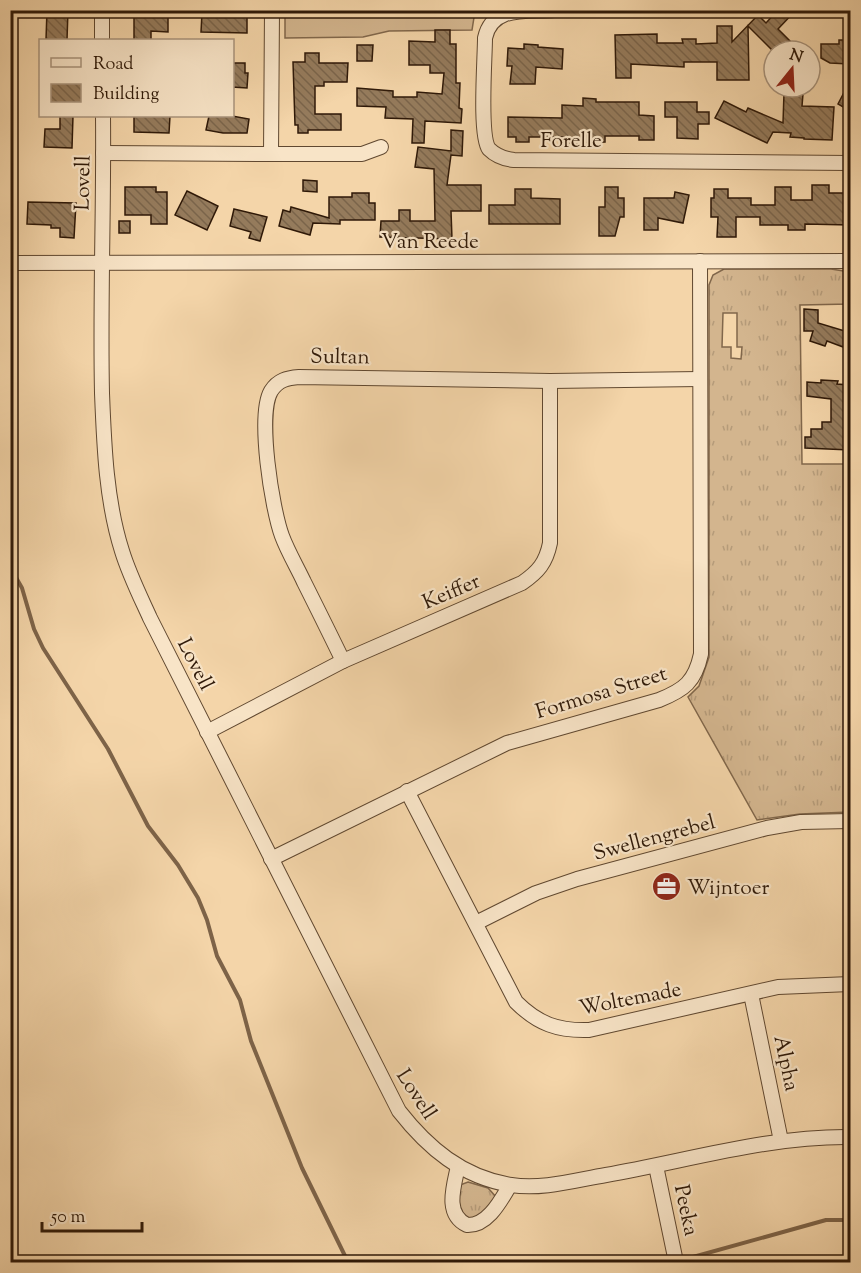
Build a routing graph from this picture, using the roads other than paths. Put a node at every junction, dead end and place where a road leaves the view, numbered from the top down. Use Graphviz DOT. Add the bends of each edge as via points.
graph roads {
  1 [pos="102,10"];
  2 [pos="272,10"];
  3 [pos="554,10"];
  4 [pos="102,39"];
  5 [pos="103,117"];
  6 [pos="381,147"];
  7 [pos="103,153"];
  8 [pos="271,154"];
  9 [pos="850,163"];
  10 [pos="700,261"];
  11 [pos="850,261"];
  12 [pos="10,263"];
  13 [pos="102,263"];
  14 [pos="700,379"];
  15 [pos="550,381"];
  16 [pos="343,661"];
  17 [pos="207,732"];
  18 [pos="407,791"];
  19 [pos="850,821"];
  20 [pos="271,859"];
  21 [pos="476,923"];
  22 [pos="850,984"];
  23 [pos="751,994"];
  24 [pos="850,1137"];
  25 [pos="782,1141"];
  26 [pos="458,1166"];
  27 [pos="656,1166"];
  28 [pos="510,1185"];
  29 [pos="676,1263"];
  1 -- 4 [label="street"];
  2 -- 8 [label="street"];
  3 -- 9 [label="street, Forelle" via="505,14 487,28 484,134 496,154 514,160"];
  5 -- 7 [label="street, Lovell"];
  6 -- 8 [label="street" via="362,154"];
  7 -- 8 [label="street"];
  7 -- 13 [label="street, Lovell"];
  10 -- 11 [label="street, Van Reede"];
  10 -- 13 [label="street, Van Reede"];
  10 -- 14 [label="street, Formosa Street"];
  12 -- 13 [label="street, Van Reede"];
  13 -- 17 [label="street, Lovell" via="103,421 121,549 150,618"];
  14 -- 15 [label="street, Sultan"];
  14 -- 18 [label="street, Formosa Street" via="698,670 678,693 507,743"];
  15 -- 16 [label="street, Keiffer" via="550,543 544,564 522,583"];
  15 -- 16 [label="street, Sultan" via="299,377 281,380 275,386 267,401 266,416 275,517"];
  16 -- 17 [label="street, Keiffer"];
  17 -- 20 [label="street, Lovell"];
  18 -- 20 [label="street, Formosa Street"];
  18 -- 21 [label="street, Woltemade"];
  19 -- 21 [label="street, Swellengrebel" via="801,822 767,828 588,876 536,893"];
  20 -- 26 [label="street, Lovell" via="399,1111 433,1149"];
  21 -- 23 [label="street, Woltemade" via="516,1002 529,1015 562,1029 589,1029"];
  22 -- 23 [label="street, Woltemade" via="778,987"];
  23 -- 25 [label="street, Alpha"];
  24 -- 25 [label="street, Lovell"];
  25 -- 27 [label="street, Lovell"];
  26 -- 28 [label="street, Lovell"];
  26 -- 28 [label="street" via="453,1211 467,1225 485,1220"];
  27 -- 28 [label="street, Lovell" via="544,1185"];
  27 -- 29 [label="street, Peeka"];
}
